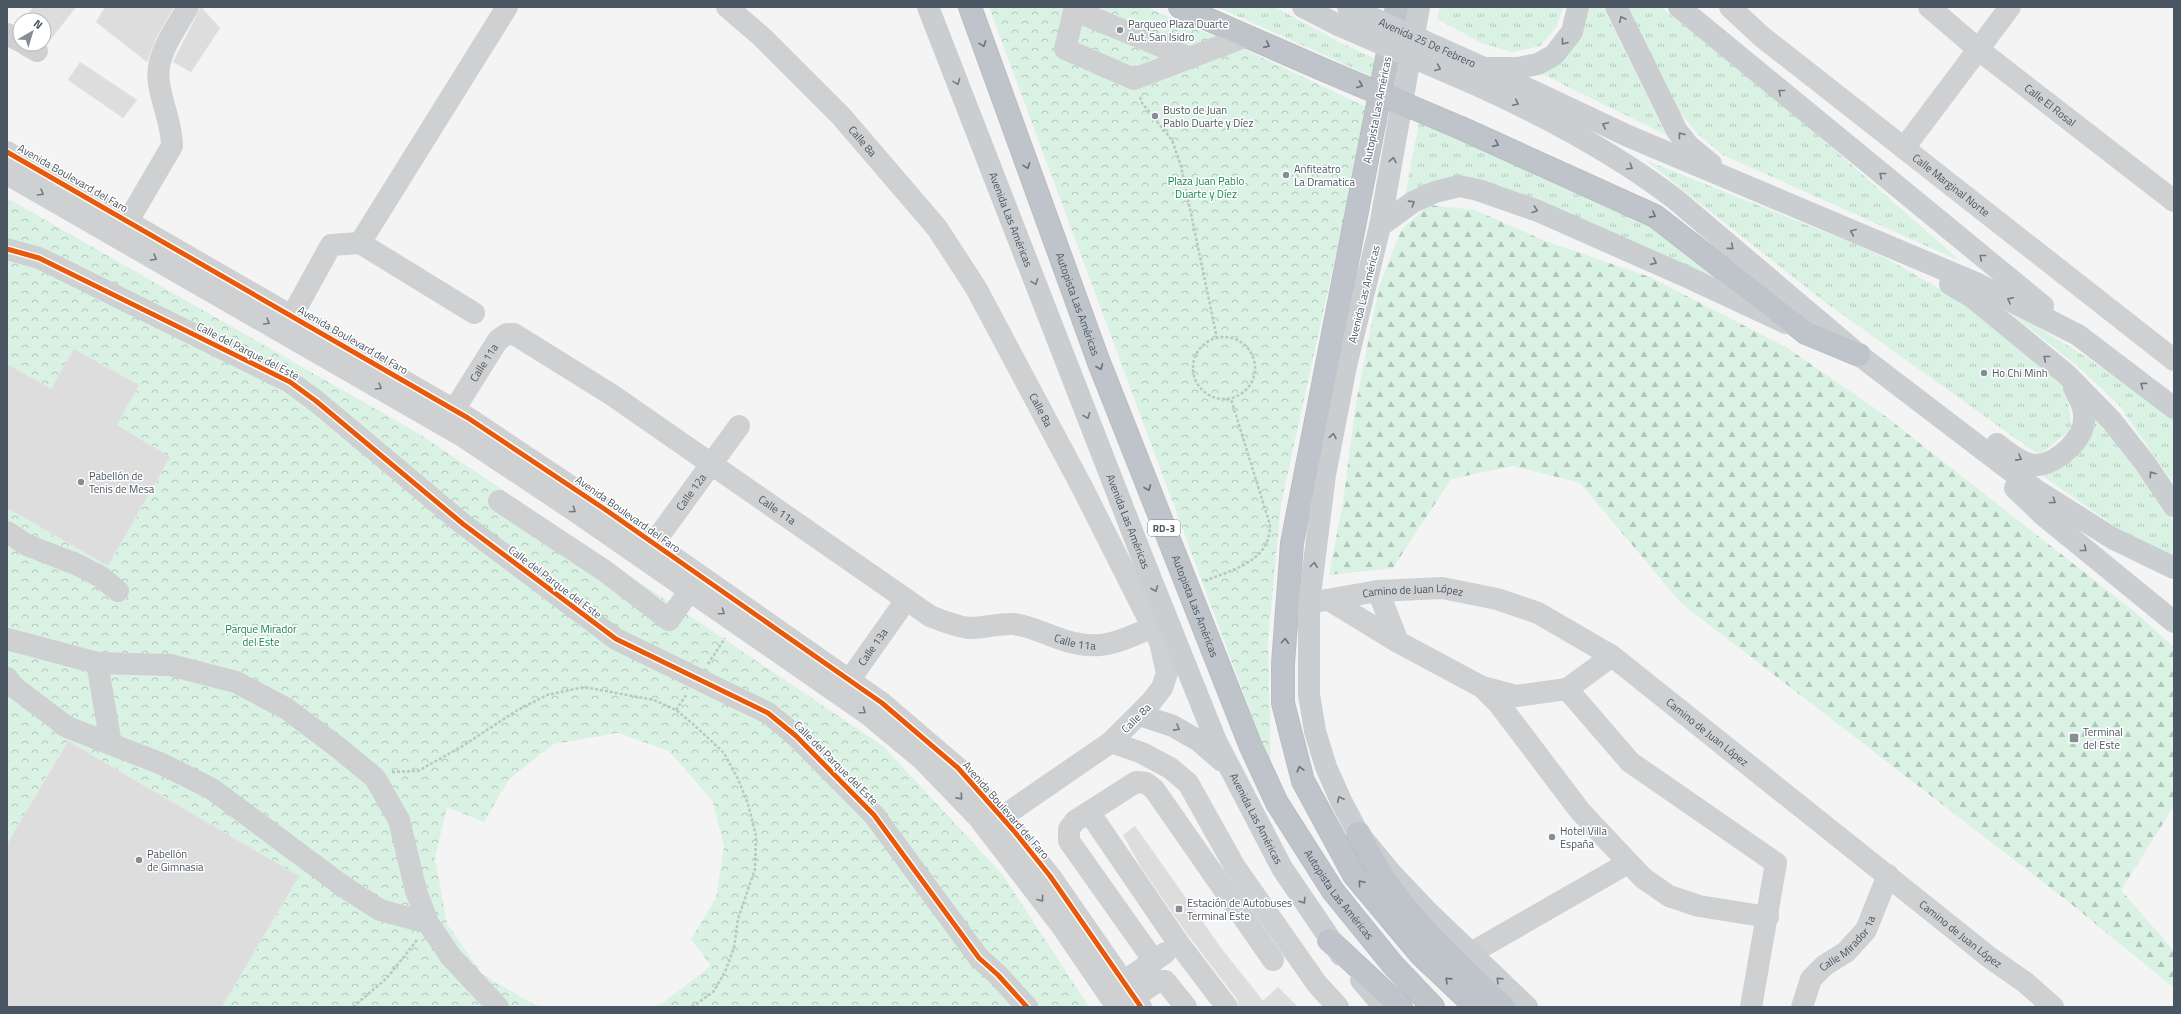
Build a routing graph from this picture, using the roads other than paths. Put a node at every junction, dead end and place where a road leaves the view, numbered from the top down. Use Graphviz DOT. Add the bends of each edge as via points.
graph roads {
  1 [pos="188,7"];
  2 [pos="507,7"];
  3 [pos="726,7"];
  4 [pos="928,7"];
  5 [pos="970,7"];
  6 [pos="1180,7"];
  7 [pos="1303,7"];
  8 [pos="1397,7"];
  9 [pos="1419,7"];
  10 [pos="1578,7"];
  11 [pos="1616,7"];
  12 [pos="1679,7"];
  13 [pos="1694,7"];
  14 [pos="1730,7"];
  15 [pos="1929,7"];
  16 [pos="2010,7"];
  17 [pos="1076,9"];
  18 [pos="1343,16"];
  19 [pos="1247,36"];
  20 [pos="1979,50"];
  21 [pos="1190,58"];
  22 [pos="1756,71"];
  23 [pos="1482,78"];
  24 [pos="1904,148"];
  25 [pos="7,152"];
  26 [pos="7,174"];
  27 [pos="1770,196"];
  28 [pos="2174,201"];
  29 [pos="1380,226"];
  30 [pos="124,230"];
  31 [pos="360,243"];
  32 [pos="1883,244"];
  33 [pos="7,249"];
  34 [pos="474,313"];
  35 [pos="292,316"];
  36 [pos="1806,333"];
  37 [pos="2078,335"];
  38 [pos="1859,354"];
  39 [pos="2174,360"];
  40 [pos="2066,374"];
  41 [pos="1891,378"];
  42 [pos="2174,408"];
  43 [pos="454,410"];
  44 [pos="739,426"];
  45 [pos="1952,427"];
  46 [pos="711,465"];
  47 [pos="541,488"];
  48 [pos="499,501"];
  49 [pos="2174,506"];
  50 [pos="527,519"];
  51 [pos="7,532"];
  52 [pos="648,551"];
  53 [pos="2174,568"];
  54 [pos="690,590"];
  55 [pos="118,591"];
  56 [pos="1378,591"];
  57 [pos="906,600"];
  58 [pos="1331,601"];
  59 [pos="1309,603"];
  60 [pos="2174,622"];
  61 [pos="1152,628"];
  62 [pos="7,639"];
  63 [pos="1398,642"];
  64 [pos="1612,656"];
  65 [pos="97,663"];
  66 [pos="1176,669"];
  67 [pos="7,678"];
  68 [pos="844,687"];
  69 [pos="1482,687"];
  70 [pos="1567,689"];
  71 [pos="1140,715"];
  72 [pos="1111,742"];
  73 [pos="111,744"];
  74 [pos="1230,768"];
  75 [pos="1089,812"];
  76 [pos="1002,818"];
  77 [pos="1358,834"];
  78 [pos="1628,863"];
  79 [pos="1888,876"];
  80 [pos="1768,918"];
  81 [pos="428,923"];
  82 [pos="1329,940"];
  83 [pos="1179,944"];
  84 [pos="1471,953"];
  85 [pos="1273,960"];
  86 [pos="1154,961"];
  87 [pos="1129,998"];
  88 [pos="498,1007"];
  89 [pos="1027,1007"];
  90 [pos="1186,1007"];
  91 [pos="1227,1007"];
  92 [pos="1338,1007"];
  93 [pos="1384,1007"];
  94 [pos="1401,1007"];
  95 [pos="1433,1007"];
  96 [pos="1476,1007"];
  97 [pos="1504,1007"];
  98 [pos="1527,1007"];
  99 [pos="1752,1007"];
  100 [pos="1802,1007"];
  101 [pos="2053,1007"];
  1 -- 30 [label="street" via="163,52 159,67 158,82 172,133 172,146"];
  2 -- 31 [label="street"];
  3 -- 61 [label="street, Calle 8a" via="762,37 841,116 937,228 976,288 1083,489"];
  4 -- 66 [label="main road, Avenida Las Américas, one-way"];
  5 -- 95 [label="highway, Autopista Las Américas / RD-3, one-way" via="1098,360 1251,747 1277,803 1333,891 1393,965"];
  6 -- 19 [label="highway"];
  7 -- 18 [label="main road, Avenida 25 De Febrero"];
  96 -- 8 [label="highway, Autopista Las Américas, one-way" via="1421,955 1354,875 1303,781 1283,703 1283,664 1292,543"];
  29 -- 9 [label="main road, Avenida Las Américas, one-way"];
  10 -- 23 [label="main road, one-way" via="1572,32 1554,55 1538,64"];
  27 -- 11 [label="main road, one-way" via="1712,165 1689,146 1677,131"];
  12 -- 22 [label="main road"];
  13 -- 22 [label="street"];
  14 -- 24 [label="street, Calle Marginal Norte" via="1761,36"];
  15 -- 20 [label="street, Calle El Rosal"];
  16 -- 20 [label="street"];
  17 -- 21 [label="street"];
  17 -- 21 [label="street" via="1064,49 1134,79"];
  18 -- 23 [label="main road, Avenida 25 De Febrero, bridge"];
  19 -- 21 [label="street"];
  19 -- 36 [label="highway, one-way, bridge" via="1655,216"];
  20 -- 24 [label="street"];
  20 -- 28 [label="street, Calle El Rosal"];
  37 -- 22 [label="main road, one-way"];
  27 -- 23 [label="main road, one-way"];
  23 -- 38 [label="main road, one-way" via="1644,175"];
  24 -- 39 [label="street, Calle Marginal Norte"];
  25 -- 30 [label="street, Avenida Boulevard del Faro"];
  26 -- 30 [label="street, Avenida Boulevard del Faro, one-way"];
  32 -- 27 [label="main road, one-way"];
  29 -- 36 [label="main road, one-way" via="1413,202 1435,192 1460,186 1478,190 1538,211"];
  59 -- 29 [label="main road, Avenida Las Américas, one-way" via="1325,475 1346,366"];
  30 -- 35 [label="street, Avenida Boulevard del Faro"];
  30 -- 47 [label="street, Avenida Boulevard del Faro, one-way" via="464,437"];
  31 -- 34 [label="street"];
  31 -- 35 [label="street" via="331,245"];
  37 -- 32 [label="main road, one-way" via="1978,284"];
  40 -- 32 [label="main road, one-way" via="1972,297"];
  33 -- 89 [label="street, Calle del Parque del Este" via="39,258 290,382 463,524 616,640 768,713 796,736 874,815 979,958"];
  35 -- 43 [label="street, Avenida Boulevard del Faro"];
  36 -- 38 [label="highway"];
  42 -- 37 [label="main road, one-way"];
  38 -- 41 [label="main road"];
  41 -- 40 [label="main road, one-way" via="2020,460 2037,465 2056,459 2080,434 2085,418 2081,401"];
  49 -- 40 [label="main road, one-way" via="2145,463 2111,420"];
  41 -- 45 [label="main road"];
  43 -- 46 [label="street, Calle 11a" via="498,340 507,334 514,334 612,395"];
  43 -- 52 [label="street, Avenida Boulevard del Faro" via="603,508"];
  44 -- 46 [label="street, Calle 12a"];
  45 -- 53 [label="main road, one-way" via="2073,515 2131,548"];
  45 -- 60 [label="main road, one-way" via="2043,515"];
  46 -- 52 [label="street, Calle 12a"];
  46 -- 57 [label="street, Calle 11a"];
  47 -- 50 [label="street"];
  47 -- 52 [label="street, Avenida Boulevard del Faro, one-way"];
  48 -- 50 [label="street"];
  50 -- 54 [label="street" via="605,571 669,620"];
  51 -- 55 [label="street" via="27,545 101,577"];
  52 -- 54 [label="street, Avenida Boulevard del Faro"];
  52 -- 68 [label="street, Avenida Boulevard del Faro"];
  54 -- 68 [label="street, Avenida Boulevard del Faro, one-way"];
  56 -- 58 [label="street, Camino de Juan López"];
  56 -- 63 [label="street"];
  56 -- 64 [label="street, Camino de Juan López" via="1442,588 1497,599 1538,613"];
  57 -- 61 [label="street, Calle 11a" via="930,616 945,622 971,628 1012,624 1033,628 1078,645 1098,646 1116,643"];
  57 -- 68 [label="street, Calle 13a"];
  58 -- 59 [label="street, Camino de Juan López"];
  58 -- 63 [label="street"];
  77 -- 59 [label="main road, Avenida Las Américas, one-way" via="1340,801 1315,731 1309,695"];
  61 -- 66 [label="street, Calle 8a"];
  62 -- 65 [label="street"];
  63 -- 69 [label="street"];
  64 -- 70 [label="street"];
  64 -- 79 [label="street, Camino de Juan López"];
  65 -- 73 [label="street"];
  65 -- 81 [label="street" via="170,665 236,682 287,710 370,774 375,778 399,820 416,891"];
  66 -- 71 [label="street, Calle 8a"];
  66 -- 74 [label="main road, Avenida Las Américas"];
  67 -- 73 [label="street" via="14,687 67,727"];
  68 -- 76 [label="street, Avenida Boulevard del Faro" via="882,703 958,768"];
  68 -- 87 [label="street, Avenida Boulevard del Faro, one-way" via="923,760 978,817 1061,925"];
  69 -- 70 [label="street" via="1516,696"];
  69 -- 78 [label="street" via="1499,704 1580,811"];
  70 -- 80 [label="street" via="1630,762 1776,864"];
  71 -- 72 [label="street, Calle 8a"];
  71 -- 74 [label="main road, one-way" via="1173,726 1199,741"];
  72 -- 76 [label="street, Calle 8a"];
  72 -- 92 [label="street" via="1142,753 1170,768 1188,783 1235,867 1317,984"];
  73 -- 81 [label="street" via="162,764 212,789 344,887 380,910"];
  74 -- 82 [label="main road, Avenida Las Américas, one-way" via="1282,868"];
  75 -- 83 [label="street"];
  75 -- 85 [label="street" via="1136,782 1146,782 1154,789"];
  75 -- 86 [label="street" via="1068,829 1069,841"];
  76 -- 87 [label="street, Avenida Boulevard del Faro" via="1050,876"];
  77 -- 84 [label="main road, Avenida Las Américas" via="1391,873"];
  77 -- 97 [label="highway" via="1384,878 1414,917"];
  78 -- 80 [label="street" via="1643,878 1669,896 1699,906"];
  78 -- 84 [label="street"];
  79 -- 100 [label="street, Calle Mirador 1a" via="1866,930 1846,952 1825,964 1811,979"];
  79 -- 101 [label="street, Camino de Juan López" via="1989,957 2026,983"];
  80 -- 99 [label="street"];
  81 -- 88 [label="street" via="451,957"];
  82 -- 93 [label="main road, Avenida Las Américas"];
  82 -- 94 [label="highway"];
  83 -- 86 [label="street"];
  83 -- 91 [label="street"];
  98 -- 84 [label="main road, Avenida Las Américas, one-way"];
  86 -- 87 [label="street"];
  87 -- 90 [label="street" via="1158,981 1164,981"];
}
